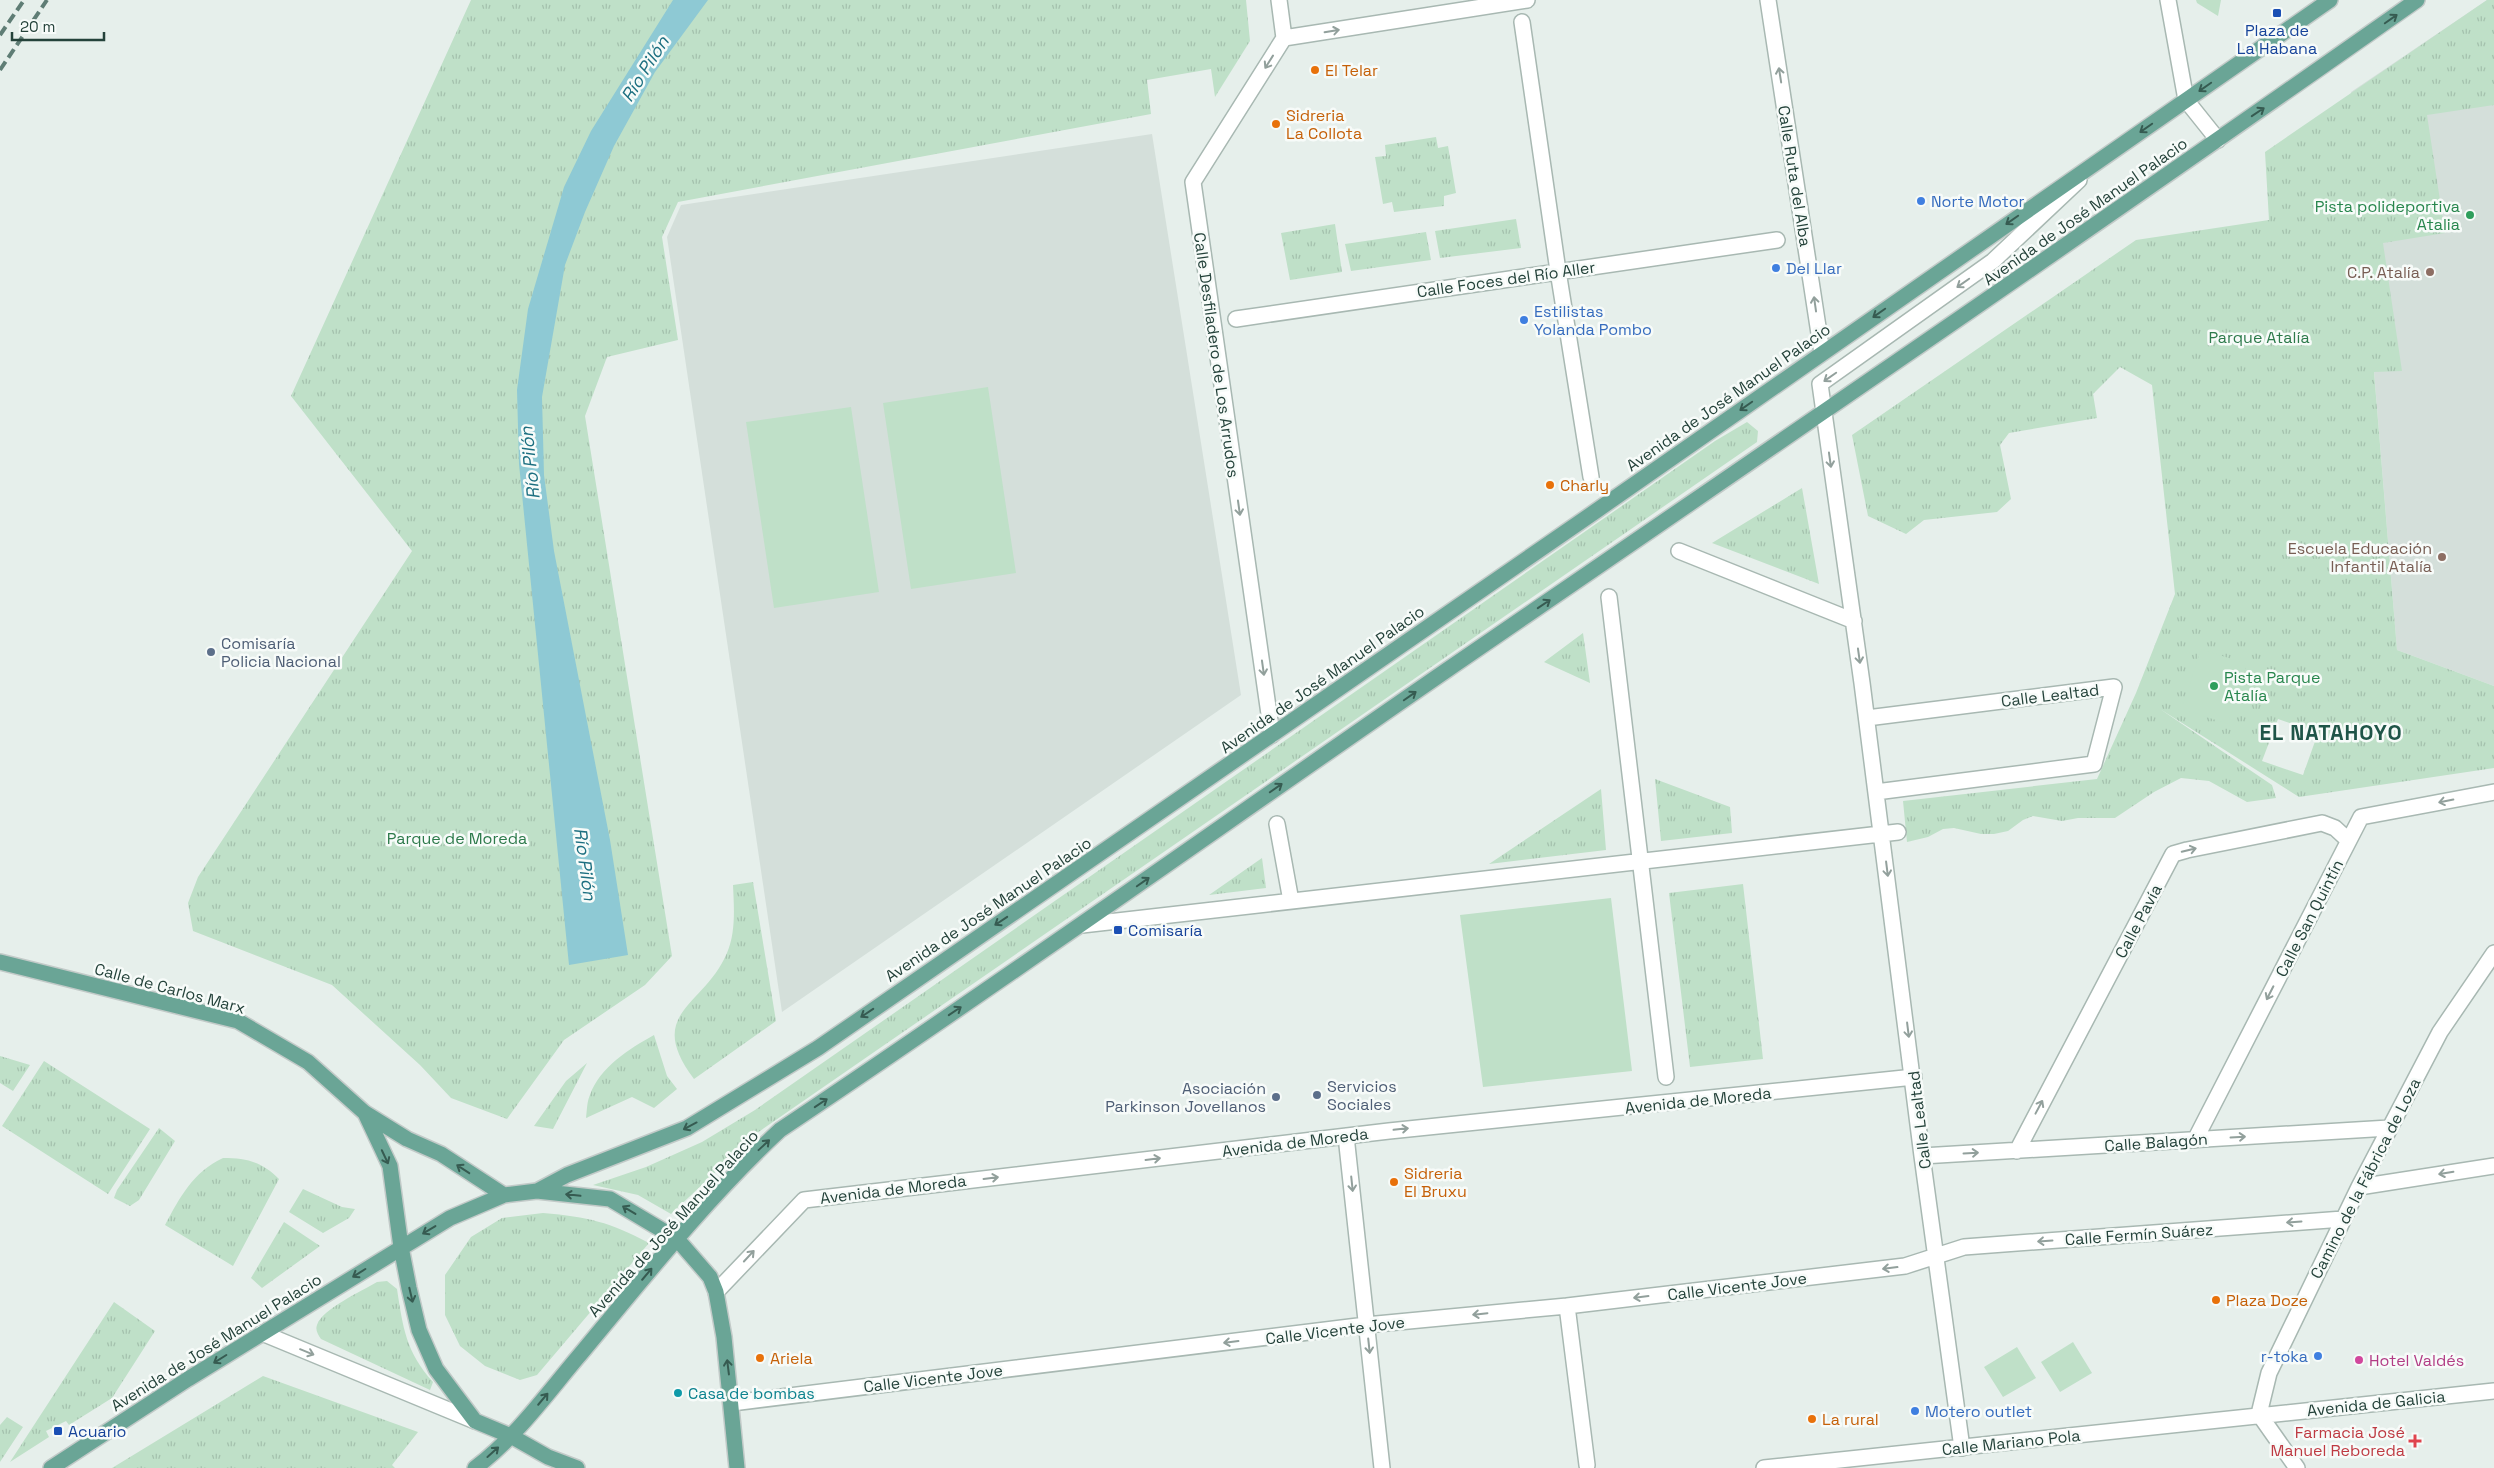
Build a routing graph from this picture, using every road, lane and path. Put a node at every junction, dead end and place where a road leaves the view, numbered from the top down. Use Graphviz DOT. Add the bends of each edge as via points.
graph roads {
  1 [pos="1280,0"];
  2 [pos="1527,0"];
  3 [pos="1768,0"];
  4 [pos="2168,0"];
  5 [pos="2330,0"];
  6 [pos="2418,0"];
  7 [pos="1522,22"];
  8 [pos="1284,38"];
  9 [pos="2186,100"];
  10 [pos="2218,140"];
  11 [pos="2103,157"];
  12 [pos="1777,240"];
  13 [pos="1558,271"];
  14 [pos="1236,319"];
  15 [pos="1822,353"];
  16 [pos="1823,412"];
  17 [pos="1591,477"];
  18 [pos="1679,551"];
  19 [pos="1609,597"];
  20 [pos="1854,621"];
  21 [pos="1867,718"];
  22 [pos="1272,735"];
  23 [pos="1876,792"];
  24 [pos="2494,792"];
  25 [pos="1277,824"];
  26 [pos="1898,832"];
  27 [pos="1882,833"];
  28 [pos="2348,840"];
  29 [pos="1640,863"];
  30 [pos="1291,901"];
  31 [pos="1082,925"];
  32 [pos="2494,953"];
  33 [pos="0,962"];
  34 [pos="1666,1077"];
  35 [pos="1914,1077"];
  36 [pos="365,1113"];
  37 [pos="2389,1128"];
  38 [pos="1346,1136"];
  39 [pos="2195,1140"];
  40 [pos="2017,1151"];
  41 [pos="1922,1156"];
  42 [pos="2494,1166"];
  43 [pos="2359,1187"];
  44 [pos="537,1191"];
  45 [pos="504,1195"];
  46 [pos="2343,1219"];
  47 [pos="677,1239"];
  48 [pos="400,1247"];
  49 [pos="1936,1256"];
  50 [pos="716,1292"];
  51 [pos="1566,1306"];
  52 [pos="1366,1326"];
  53 [pos="262,1333"];
  54 [pos="2494,1392"];
  55 [pos="732,1403"];
  56 [pos="2259,1414"];
  57 [pos="475,1421"];
  58 [pos="511,1436"];
  59 [pos="1962,1448"];
  60 [pos="1587,1466"];
  61 [pos="51,1468"];
  62 [pos="475,1468"];
  63 [pos="577,1468"];
  64 [pos="737,1468"];
  65 [pos="1382,1468"];
  66 [pos="1764,1468"];
  67 [pos="2297,1468"];
  1 -- 8 [label="street"];
  8 -- 2 [label="street, one-way"];
  15 -- 3 [label="street, Calle Ruta del Alba, one-way"];
  4 -- 9 [label="street"];
  5 -- 9 [label="main road, Avenida de José Manuel Palacio, one-way"];
  10 -- 6 [label="main road, Avenida de José Manuel Palacio, one-way"];
  7 -- 13 [label="street"];
  8 -- 22 [label="street, Calle Desfiladero de Los Arrudos, one-way" via="1192,182"];
  9 -- 10 [label="street"];
  9 -- 11 [label="main road, Avenida de José Manuel Palacio, one-way"];
  10 -- 16 [label="main road, Avenida de José Manuel Palacio"];
  11 -- 15 [label="main road, Avenida de José Manuel Palacio, one-way"];
  11 -- 16 [label="street, Avenida de José Manuel Palacio, one-way" via="1993,261 1820,384"];
  12 -- 13 [label="street, Calle Foces del Río Aller"];
  13 -- 14 [label="street, Calle Foces del Río Aller"];
  13 -- 17 [label="street"];
  15 -- 22 [label="main road, Avenida de José Manuel Palacio, one-way"];
  16 -- 20 [label="street, Calle Lealtad, one-way"];
  31 -- 16 [label="main road, Avenida de José Manuel Palacio, one-way"];
  18 -- 20 [label="street"];
  19 -- 29 [label="street"];
  20 -- 21 [label="street, Calle Lealtad, one-way"];
  21 -- 23 [label="street, Calle Lealtad"];
  21 -- 23 [label="street, Calle Lealtad" via="2114,686 2094,764"];
  22 -- 44 [label="main road, Avenida de José Manuel Palacio, one-way" via="818,1048 687,1128 568,1175"];
  23 -- 27 [label="street, Calle Lealtad"];
  24 -- 28 [label="street, Calle San Quintín, one-way" via="2361,817"];
  25 -- 30 [label="street"];
  26 -- 27 [label="street"];
  27 -- 29 [label="street"];
  27 -- 35 [label="street, Calle Lealtad, one-way"];
  28 -- 39 [label="street, Calle San Quintín, one-way"];
  40 -- 28 [label="street, Calle Pavía, one-way" via="2173,854 2322,822"];
  29 -- 30 [label="street"];
  29 -- 34 [label="street"];
  30 -- 31 [label="street"];
  47 -- 31 [label="main road, Avenida de José Manuel Palacio, one-way" via="748,1160 780,1130"];
  32 -- 37 [label="street, Camino de la Fábrica de Loza" via="2440,1032"];
  33 -- 36 [label="main road, Calle de Carlos Marx" via="238,1021 308,1062"];
  38 -- 35 [label="street, Avenida de Moreda, one-way"];
  35 -- 41 [label="street, Calle Lealtad"];
  45 -- 36 [label="main road, Calle de Carlos Marx, one-way" via="441,1154 415,1143"];
  36 -- 48 [label="main road, Calle de Carlos Marx, one-way" via="390,1166"];
  39 -- 37 [label="street, Calle Balagón, one-way"];
  37 -- 43 [label="street, Camino de la Fábrica de Loza"];
  50 -- 38 [label="street, Avenida de Moreda, one-way" via="804,1200"];
  38 -- 52 [label="street, one-way"];
  39 -- 40 [label="street, Calle Balagón"];
  41 -- 40 [label="street, Calle Balagón, one-way"];
  41 -- 49 [label="street, Calle Lealtad"];
  42 -- 43 [label="street, one-way"];
  43 -- 46 [label="street, Camino de la Fábrica de Loza"];
  44 -- 45 [label="main road, Avenida de José Manuel Palacio"];
  47 -- 44 [label="main road, one-way" via="610,1199"];
  45 -- 48 [label="main road, Avenida de José Manuel Palacio, one-way" via="450,1218"];
  46 -- 49 [label="street, Calle Fermín Suárez, one-way" via="1964,1247"];
  46 -- 56 [label="street, Camino de la Fábrica de Loza" via="2269,1373"];
  47 -- 50 [label="main road" via="710,1276"];
  58 -- 47 [label="main road, Avenida de José Manuel Palacio, one-way"];
  48 -- 53 [label="main road, Avenida de José Manuel Palacio, one-way"];
  48 -- 57 [label="main road, Calle de Carlos Marx, one-way" via="419,1330 436,1369"];
  49 -- 51 [label="street, Calle Vicente Jove, one-way" via="1905,1266"];
  49 -- 59 [label="street, Calle Lealtad"];
  55 -- 50 [label="main road, one-way"];
  51 -- 52 [label="street, Calle Vicente Jove, one-way"];
  51 -- 60 [label="street"];
  52 -- 55 [label="street, Calle Vicente Jove, one-way"];
  52 -- 65 [label="street, one-way"];
  53 -- 57 [label="street, one-way"];
  53 -- 61 [label="main road, Avenida de José Manuel Palacio, one-way"];
  54 -- 56 [label="street, Avenida de Galicia"];
  55 -- 64 [label="main road"];
  56 -- 59 [label="street, Calle Mariano Pola"];
  56 -- 67 [label="street"];
  57 -- 58 [label="main road"];
  62 -- 58 [label="main road, Avenida de José Manuel Palacio, one-way"];
  58 -- 63 [label="main road" via="548,1457"];
  59 -- 66 [label="street, Calle Mariano Pola"];
}
